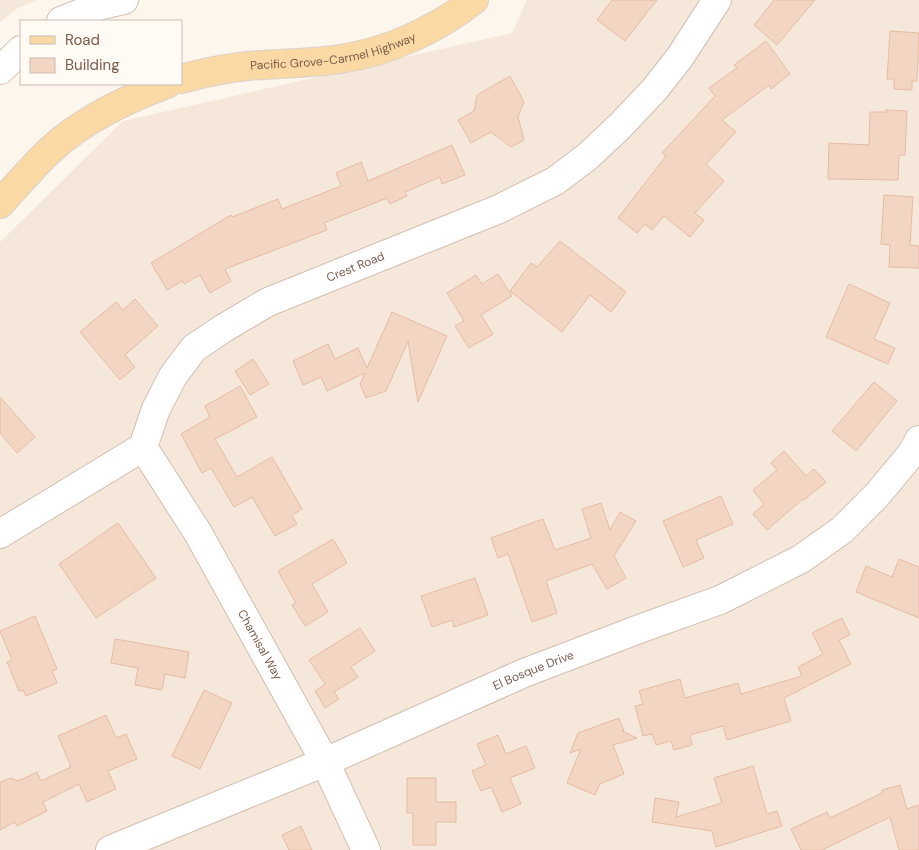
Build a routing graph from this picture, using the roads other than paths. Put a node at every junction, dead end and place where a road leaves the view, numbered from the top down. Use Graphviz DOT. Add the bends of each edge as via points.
graph roads {
  1 [pos="124,0"];
  2 [pos="474,0"];
  3 [pos="717,0"];
  4 [pos="63,20"];
  5 [pos="20,51"];
  6 [pos="0,70"];
  7 [pos="182,79"];
  8 [pos="165,85"];
  9 [pos="0,204"];
  10 [pos="919,440"];
  11 [pos="143,446"];
  12 [pos="0,534"];
  13 [pos="325,762"];
  14 [pos="110,850"];
  15 [pos="366,850"];
  1 -- 4 [label="street"];
  2 -- 7 [label="main road, Pacific Grove-Carmel Highway" via="424,32 361,55 316,62 227,68"];
  3 -- 11 [label="street, Crest Road" via="655,89 587,157 555,181 499,209 268,302 194,348 156,409"];
  5 -- 6 [label="street"];
  8 -- 9 [label="main road" via="102,113 73,132 46,155"];
  10 -- 13 [label="street, El Bosque Drive" via="912,454 877,495 842,530 801,559 720,600 524,673"];
  11 -- 12 [label="street"];
  11 -- 13 [label="street, Chamisal Way" via="198,533"];
  13 -- 14 [label="street, El Bosque Drive"];
  13 -- 15 [label="street, Chamisal Way"];
}
